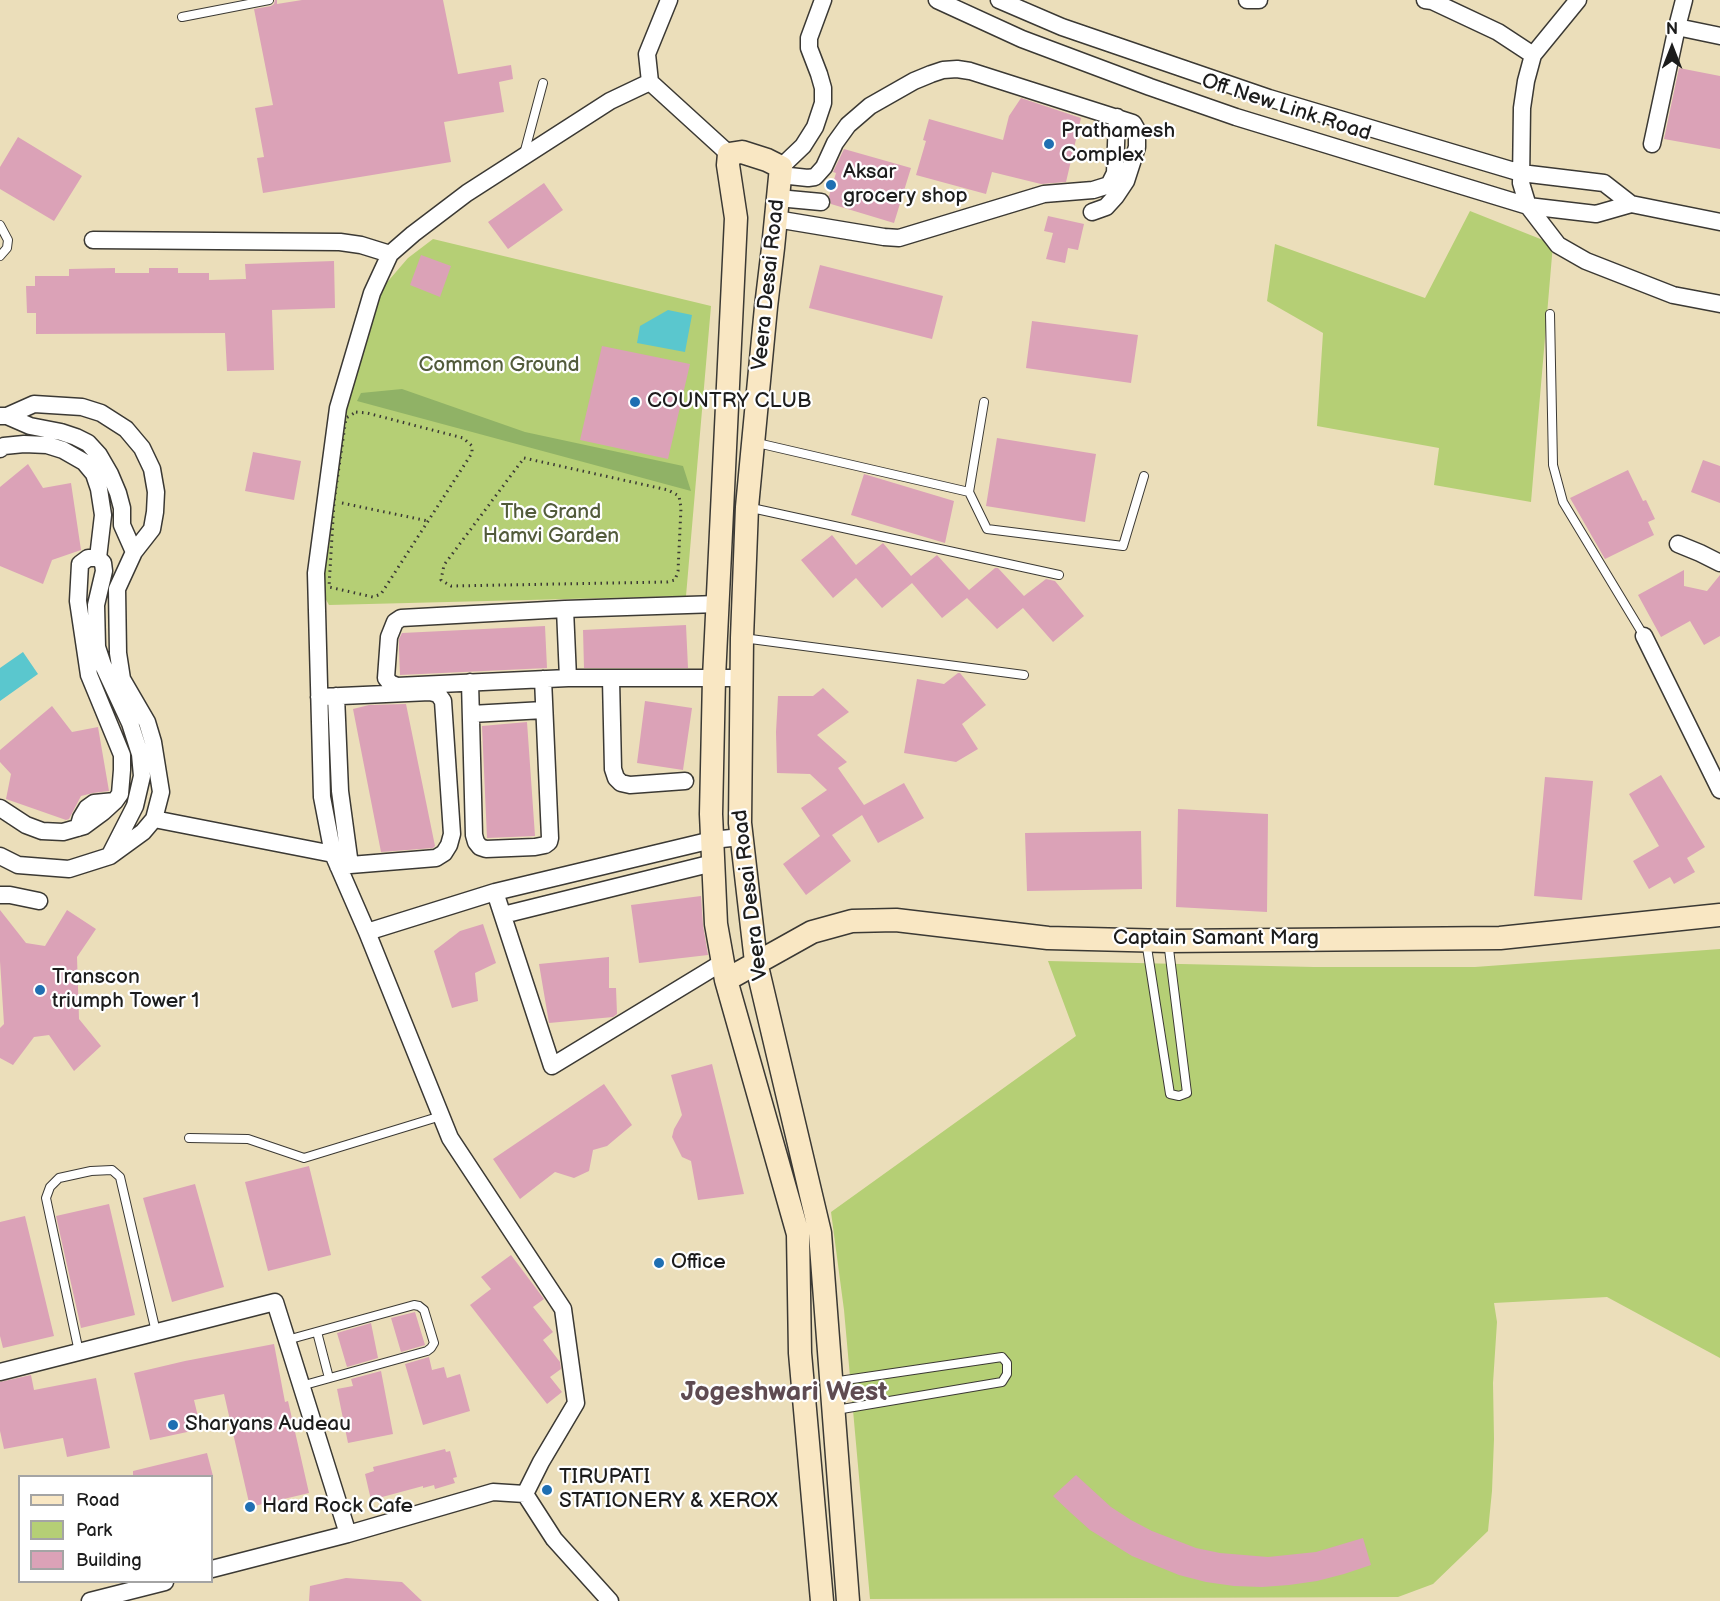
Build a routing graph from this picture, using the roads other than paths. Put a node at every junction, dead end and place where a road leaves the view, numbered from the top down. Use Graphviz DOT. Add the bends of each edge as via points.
graph roads {
  1 [pos="269,0"];
  2 [pos="669,0"];
  3 [pos="823,0"];
  4 [pos="937,0"];
  5 [pos="999,0"];
  6 [pos="1247,0"];
  7 [pos="1259,0"];
  8 [pos="1425,0"];
  9 [pos="1578,0"];
  10 [pos="1684,0"];
  11 [pos="182,17"];
  12 [pos="1677,27"];
  13 [pos="1720,36"];
  14 [pos="1533,55"];
  15 [pos="650,82"];
  16 [pos="543,83"];
  17 [pos="1117,117"];
  18 [pos="1652,144"];
  19 [pos="729,154"];
  20 [pos="523,157"];
  21 [pos="780,171"];
  22 [pos="1521,172"];
  23 [pos="821,202"];
  24 [pos="1631,204"];
  25 [pos="1528,206"];
  26 [pos="777,209"];
  27 [pos="1092,212"];
  28 [pos="1720,222"];
  29 [pos="0,225"];
  30 [pos="93,240"];
  31 [pos="390,254"];
  32 [pos="0,256"];
  33 [pos="1720,303"];
  34 [pos="1550,314"];
  35 [pos="984,402"];
  36 [pos="4,416"];
  37 [pos="725,440"];
  38 [pos="753,442"];
  39 [pos="0,449"];
  40 [pos="1144,476"];
  41 [pos="969,492"];
  42 [pos="747,507"];
  43 [pos="1678,544"];
  44 [pos="134,552"];
  45 [pos="98,558"];
  46 [pos="1720,563"];
  47 [pos="1059,575"];
  48 [pos="718,604"];
  49 [pos="565,609"];
  50 [pos="1644,636"];
  51 [pos="742,638"];
  52 [pos="1024,675"];
  53 [pos="568,678"];
  54 [pos="714,678"];
  55 [pos="743,678"];
  56 [pos="543,679"];
  57 [pos="610,679"];
  58 [pos="470,682"];
  59 [pos="328,697"];
  60 [pos="544,710"];
  61 [pos="471,714"];
  62 [pos="685,782"];
  63 [pos="1720,790"];
  64 [pos="0,808"];
  65 [pos="154,819"];
  66 [pos="741,837"];
  67 [pos="712,840"];
  68 [pos="0,856"];
  69 [pos="110,856"];
  70 [pos="341,862"];
  71 [pos="713,863"];
  72 [pos="495,892"];
  73 [pos="0,895"];
  74 [pos="39,901"];
  75 [pos="503,915"];
  76 [pos="1720,915"];
  77 [pos="368,932"];
  78 [pos="1146,940"];
  79 [pos="1168,941"];
  80 [pos="756,962"];
  81 [pos="725,971"];
  82 [pos="441,1116"];
  83 [pos="189,1138"];
  84 [pos="805,1219"];
  85 [pos="156,1332"];
  86 [pos="317,1332"];
  87 [pos="287,1340"];
  88 [pos="79,1352"];
  89 [pos="0,1372"];
  90 [pos="329,1378"];
  91 [pos="831,1382"];
  92 [pos="301,1386"];
  93 [pos="833,1411"];
  94 [pos="525,1494"];
  95 [pos="348,1534"];
  96 [pos="213,1569"];
  97 [pos="158,1583"];
  98 [pos="90,1601"];
  99 [pos="610,1601"];
  100 [pos="822,1601"];
  101 [pos="848,1601"];
  1 -- 11 [label="lane"];
  2 -- 15 [label="street" via="647,54"];
  3 -- 21 [label="street" via="809,48 823,88 823,103 815,128"];
  4 -- 25 [label="street, Off New Link Road" via="1022,39 1150,87"];
  5 -- 22 [label="street, Off New Link Road" via="1062,27 1269,98"];
  6 -- 7 [label="street"];
  8 -- 14 [label="street" via="1498,32"];
  9 -- 14 [label="street"];
  10 -- 12 [label="street"];
  12 -- 13 [label="street"];
  12 -- 18 [label="street"];
  14 -- 22 [label="street" via="1522,108"];
  15 -- 19 [label="street"];
  15 -- 20 [label="street" via="610,100"];
  16 -- 20 [label="lane"];
  17 -- 21 [label="street" via="970,71 943,70 899,89 858,115 835,142 815,177"];
  17 -- 26 [label="street" via="1115,174 1108,184 1093,190 1044,194 899,238"];
  17 -- 27 [label="street" via="1133,123 1137,147 1126,181 1116,196 1106,207"];
  19 -- 21 [label="street" via="754,155"];
  19 -- 37 [label="street" via="735,218"];
  20 -- 31 [label="street" via="467,193"];
  21 -- 26 [label="street, Veera Desai Road"];
  22 -- 24 [label="street, Off New Link Road" via="1604,183"];
  22 -- 25 [label="street"];
  23 -- 26 [label="street"];
  24 -- 25 [label="street, Off New Link Road" via="1596,214"];
  24 -- 28 [label="street, Off New Link Road"];
  25 -- 33 [label="street" via="1558,245 1586,261 1673,295"];
  26 -- 38 [label="street, Veera Desai Road"];
  29 -- 32 [label="lane" via="8,240"];
  30 -- 31 [label="street" via="340,242"];
  31 -- 59 [label="street" via="372,293 338,408 316,573"];
  34 -- 50 [label="lane" via="1553,465 1563,502"];
  35 -- 41 [label="lane"];
  36 -- 44 [label="street" via="88,443 110,474 122,508 122,525"];
  36 -- 44 [label="street" via="34,404 82,407 101,413 126,429 142,448 152,469 156,492 152,530"];
  37 -- 38 [label="street"];
  37 -- 48 [label="street"];
  38 -- 41 [label="lane"];
  38 -- 42 [label="street, Veera Desai Road"];
  39 -- 45 [label="street" via="47,445 84,462 94,474 103,515"];
  40 -- 41 [label="lane" via="1123,546 987,529"];
  42 -- 47 [label="lane"];
  42 -- 51 [label="street, Veera Desai Road"];
  43 -- 46 [label="street"];
  44 -- 65 [label="street" via="117,589 118,653 122,679 147,722 153,742 161,792"];
  45 -- 64 [label="street" via="88,558 80,564 78,601 89,675 122,755 120,794 115,801 94,803 87,808 78,828 63,832 26,825"];
  45 -- 69 [label="street" via="104,564 104,572 96,606 97,647 130,723 142,776 135,806"];
  48 -- 49 [label="street"];
  48 -- 54 [label="street"];
  49 -- 53 [label="street"];
  49 -- 58 [label="street" via="401,618 395,622 389,637 386,678 390,683 397,686"];
  50 -- 63 [label="street"];
  51 -- 52 [label="lane"];
  51 -- 55 [label="street, Veera Desai Road"];
  53 -- 56 [label="street"];
  53 -- 57 [label="street"];
  54 -- 55 [label="street"];
  54 -- 57 [label="street"];
  54 -- 67 [label="street"];
  55 -- 66 [label="street, Veera Desai Road"];
  56 -- 58 [label="street"];
  56 -- 60 [label="street"];
  57 -- 62 [label="street" via="616,778 630,784"];
  58 -- 61 [label="street"];
  59 -- 70 [label="street" via="322,797"];
  59 -- 70 [label="street" via="430,692 443,701 452,834 444,853 436,858"];
  60 -- 61 [label="street"];
  60 -- 61 [label="street" via="550,838 545,845 535,847 486,849 476,842"];
  65 -- 69 [label="street"];
  65 -- 70 [label="street"];
  66 -- 67 [label="street"];
  66 -- 80 [label="street, Veera Desai Road"];
  67 -- 71 [label="street"];
  67 -- 72 [label="street"];
  68 -- 69 [label="street" via="18,865 69,868"];
  70 -- 77 [label="street"];
  71 -- 75 [label="street"];
  71 -- 81 [label="street" via="716,924"];
  72 -- 75 [label="street"];
  72 -- 77 [label="street"];
  73 -- 74 [label="street"];
  75 -- 81 [label="street" via="552,1066"];
  76 -- 79 [label="street, Captain Samant Marg" via="1500,938"];
  77 -- 82 [label="street"];
  78 -- 79 [label="street, Captain Samant Marg"];
  78 -- 79 [label="lane" via="1170,1094 1179,1096 1188,1093"];
  78 -- 80 [label="street, Captain Samant Marg" via="1048,938 896,920 852,921 812,932"];
  80 -- 81 [label="street, Captain Samant Marg"];
  80 -- 84 [label="street, Veera Desai Road"];
  81 -- 84 [label="street"];
  82 -- 83 [label="lane" via="304,1158 248,1139"];
  82 -- 94 [label="street" via="450,1138 563,1310 576,1403"];
  84 -- 91 [label="street, Veera Desai Road" via="820,1233"];
  84 -- 100 [label="street" via="798,1234 800,1353"];
  85 -- 87 [label="street" via="275,1302"];
  85 -- 88 [label="street"];
  85 -- 88 [label="lane" via="120,1177 112,1170 59,1178 46,1198"];
  86 -- 87 [label="lane"];
  86 -- 90 [label="lane"];
  86 -- 90 [label="lane" via="414,1305 424,1310 434,1343 427,1351"];
  87 -- 92 [label="street"];
  88 -- 89 [label="street"];
  90 -- 92 [label="lane"];
  91 -- 93 [label="street, Veera Desai Road"];
  91 -- 93 [label="lane" via="1002,1357 1007,1364 1002,1382"];
  92 -- 95 [label="street"];
  93 -- 101 [label="street, Veera Desai Road"];
  94 -- 95 [label="street" via="493,1492"];
  94 -- 99 [label="street" via="554,1539"];
  95 -- 96 [label="street"];
  97 -- 98 [label="street"];
}
